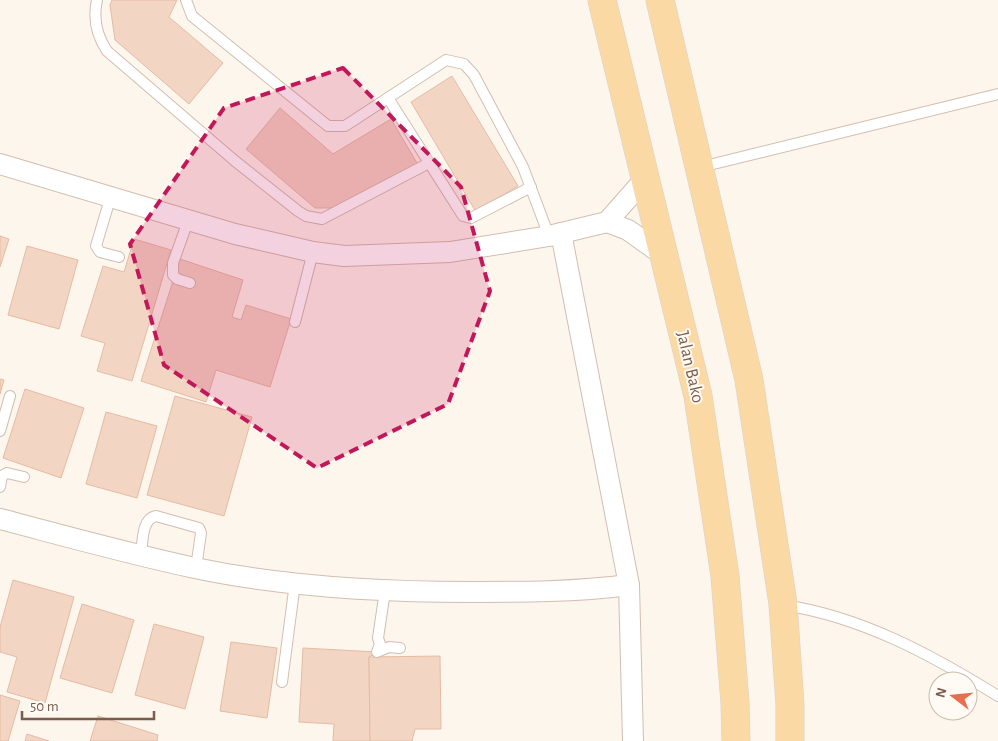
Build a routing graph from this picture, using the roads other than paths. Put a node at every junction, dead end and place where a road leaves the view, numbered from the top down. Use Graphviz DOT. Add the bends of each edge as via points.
graph roads {
  1 [pos="97,0"];
  2 [pos="186,0"];
  3 [pos="602,0"];
  4 [pos="660,0"];
  5 [pos="998,94"];
  6 [pos="388,98"];
  7 [pos="429,163"];
  8 [pos="0,164"];
  9 [pos="701,167"];
  10 [pos="644,180"];
  11 [pos="531,187"];
  12 [pos="110,199"];
  13 [pos="188,221"];
  14 [pos="607,222"];
  15 [pos="555,235"];
  16 [pos="314,252"];
  17 [pos="663,255"];
  18 [pos="119,257"];
  19 [pos="190,283"];
  20 [pos="295,322"];
  21 [pos="10,396"];
  22 [pos="0,431"];
  23 [pos="24,477"];
  24 [pos="0,488"];
  25 [pos="0,519"];
  26 [pos="141,555"];
  27 [pos="196,568"];
  28 [pos="295,583"];
  29 [pos="628,585"];
  30 [pos="385,591"];
  31 [pos="783,604"];
  32 [pos="400,648"];
  33 [pos="282,682"];
  34 [pos="998,696"];
  35 [pos="633,741"];
  36 [pos="736,741"];
  37 [pos="790,741"];
  1 -- 7 [label="lane" via="96,23 107,51 235,161 306,216 322,219"];
  2 -- 6 [label="lane" via="192,16 328,126 345,126"];
  3 -- 10 [label="main road, Jalan Bako"];
  4 -- 9 [label="main road"];
  5 -- 9 [label="lane"];
  6 -- 7 [label="lane"];
  6 -- 11 [label="lane" via="446,60 464,64 474,75"];
  7 -- 11 [label="lane" via="457,209 463,216 471,218"];
  8 -- 12 [label="street"];
  9 -- 31 [label="main road" via="749,380"];
  10 -- 14 [label="street"];
  10 -- 17 [label="main road, Jalan Bako"];
  11 -- 15 [label="lane"];
  12 -- 13 [label="street"];
  12 -- 18 [label="lane" via="96,246 100,252"];
  13 -- 16 [label="street"];
  13 -- 19 [label="lane" via="172,275"];
  14 -- 15 [label="street"];
  14 -- 17 [label="street" via="628,230"];
  15 -- 16 [label="street" via="450,252 344,256"];
  15 -- 29 [label="street"];
  16 -- 20 [label="lane"];
  17 -- 36 [label="main road, Jalan Bako" via="698,396 727,595"];
  21 -- 22 [label="lane"];
  23 -- 24 [label="lane" via="7,473 2,476"];
  25 -- 26 [label="street"];
  26 -- 27 [label="street"];
  26 -- 27 [label="lane" via="148,520 156,516 200,530"];
  27 -- 28 [label="street"];
  28 -- 30 [label="street"];
  28 -- 33 [label="lane"];
  29 -- 30 [label="street" via="581,591"];
  29 -- 35 [label="street"];
  30 -- 32 [label="lane" via="377,652 390,647"];
  31 -- 34 [label="lane" via="813,609 855,623 938,659"];
  31 -- 37 [label="main road"];
}
